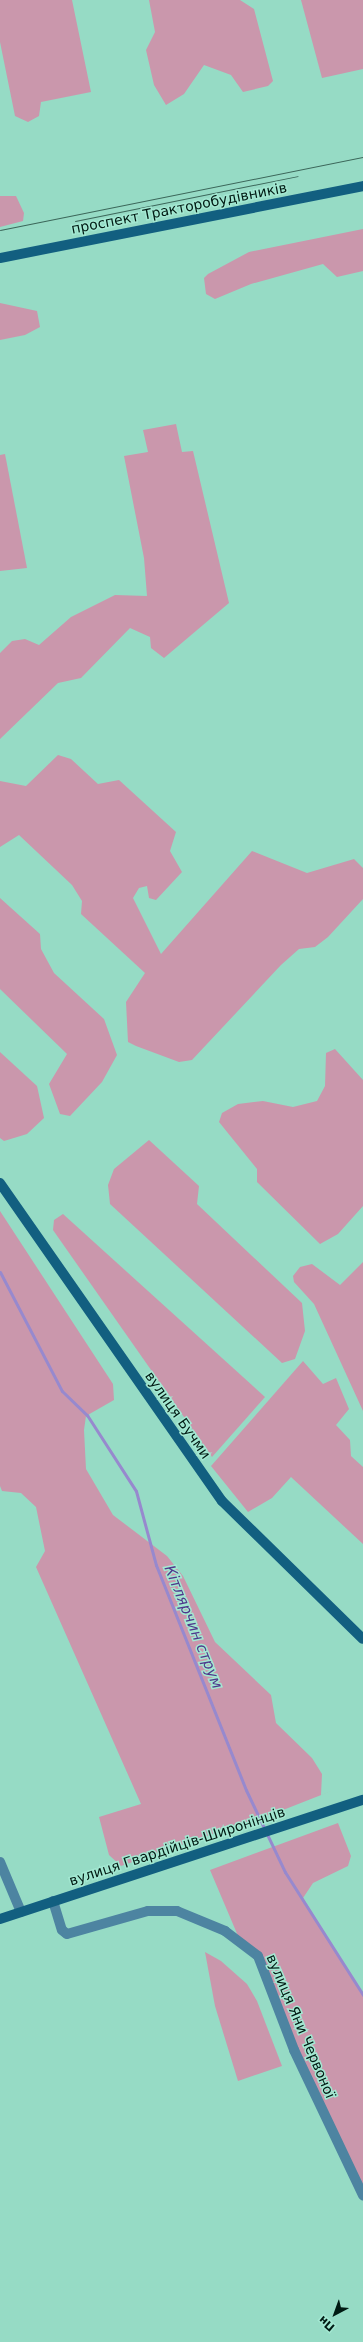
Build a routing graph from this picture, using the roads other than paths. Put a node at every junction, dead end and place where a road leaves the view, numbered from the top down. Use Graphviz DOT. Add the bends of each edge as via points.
graph roads {
  1 [pos="363,186"];
  2 [pos="0,258"];
  3 [pos="0,1183"];
  4 [pos="363,1639"];
  5 [pos="363,1800"];
  6 [pos="0,1862"];
  7 [pos="53,1901"];
  8 [pos="22,1912"];
  9 [pos="0,1919"];
  10 [pos="363,2195"];
  1 -- 2 [label="street, проспект Тракторобудівників"];
  3 -- 4 [label="street, вулиця Бучми" via="222,1501"];
  5 -- 7 [label="street, вулиця Гвардійців-Широнінців"];
  6 -- 8 [label="street"];
  7 -- 8 [label="street, вулиця Гвардійців-Широнінців"];
  7 -- 10 [label="street, вулиця Яни Червоної" via="62,1930 67,1934 148,1912 177,1912 225,1931 258,1956 294,2050"];
  8 -- 9 [label="street, вулиця Гвардійців-Широнінців"];
}
